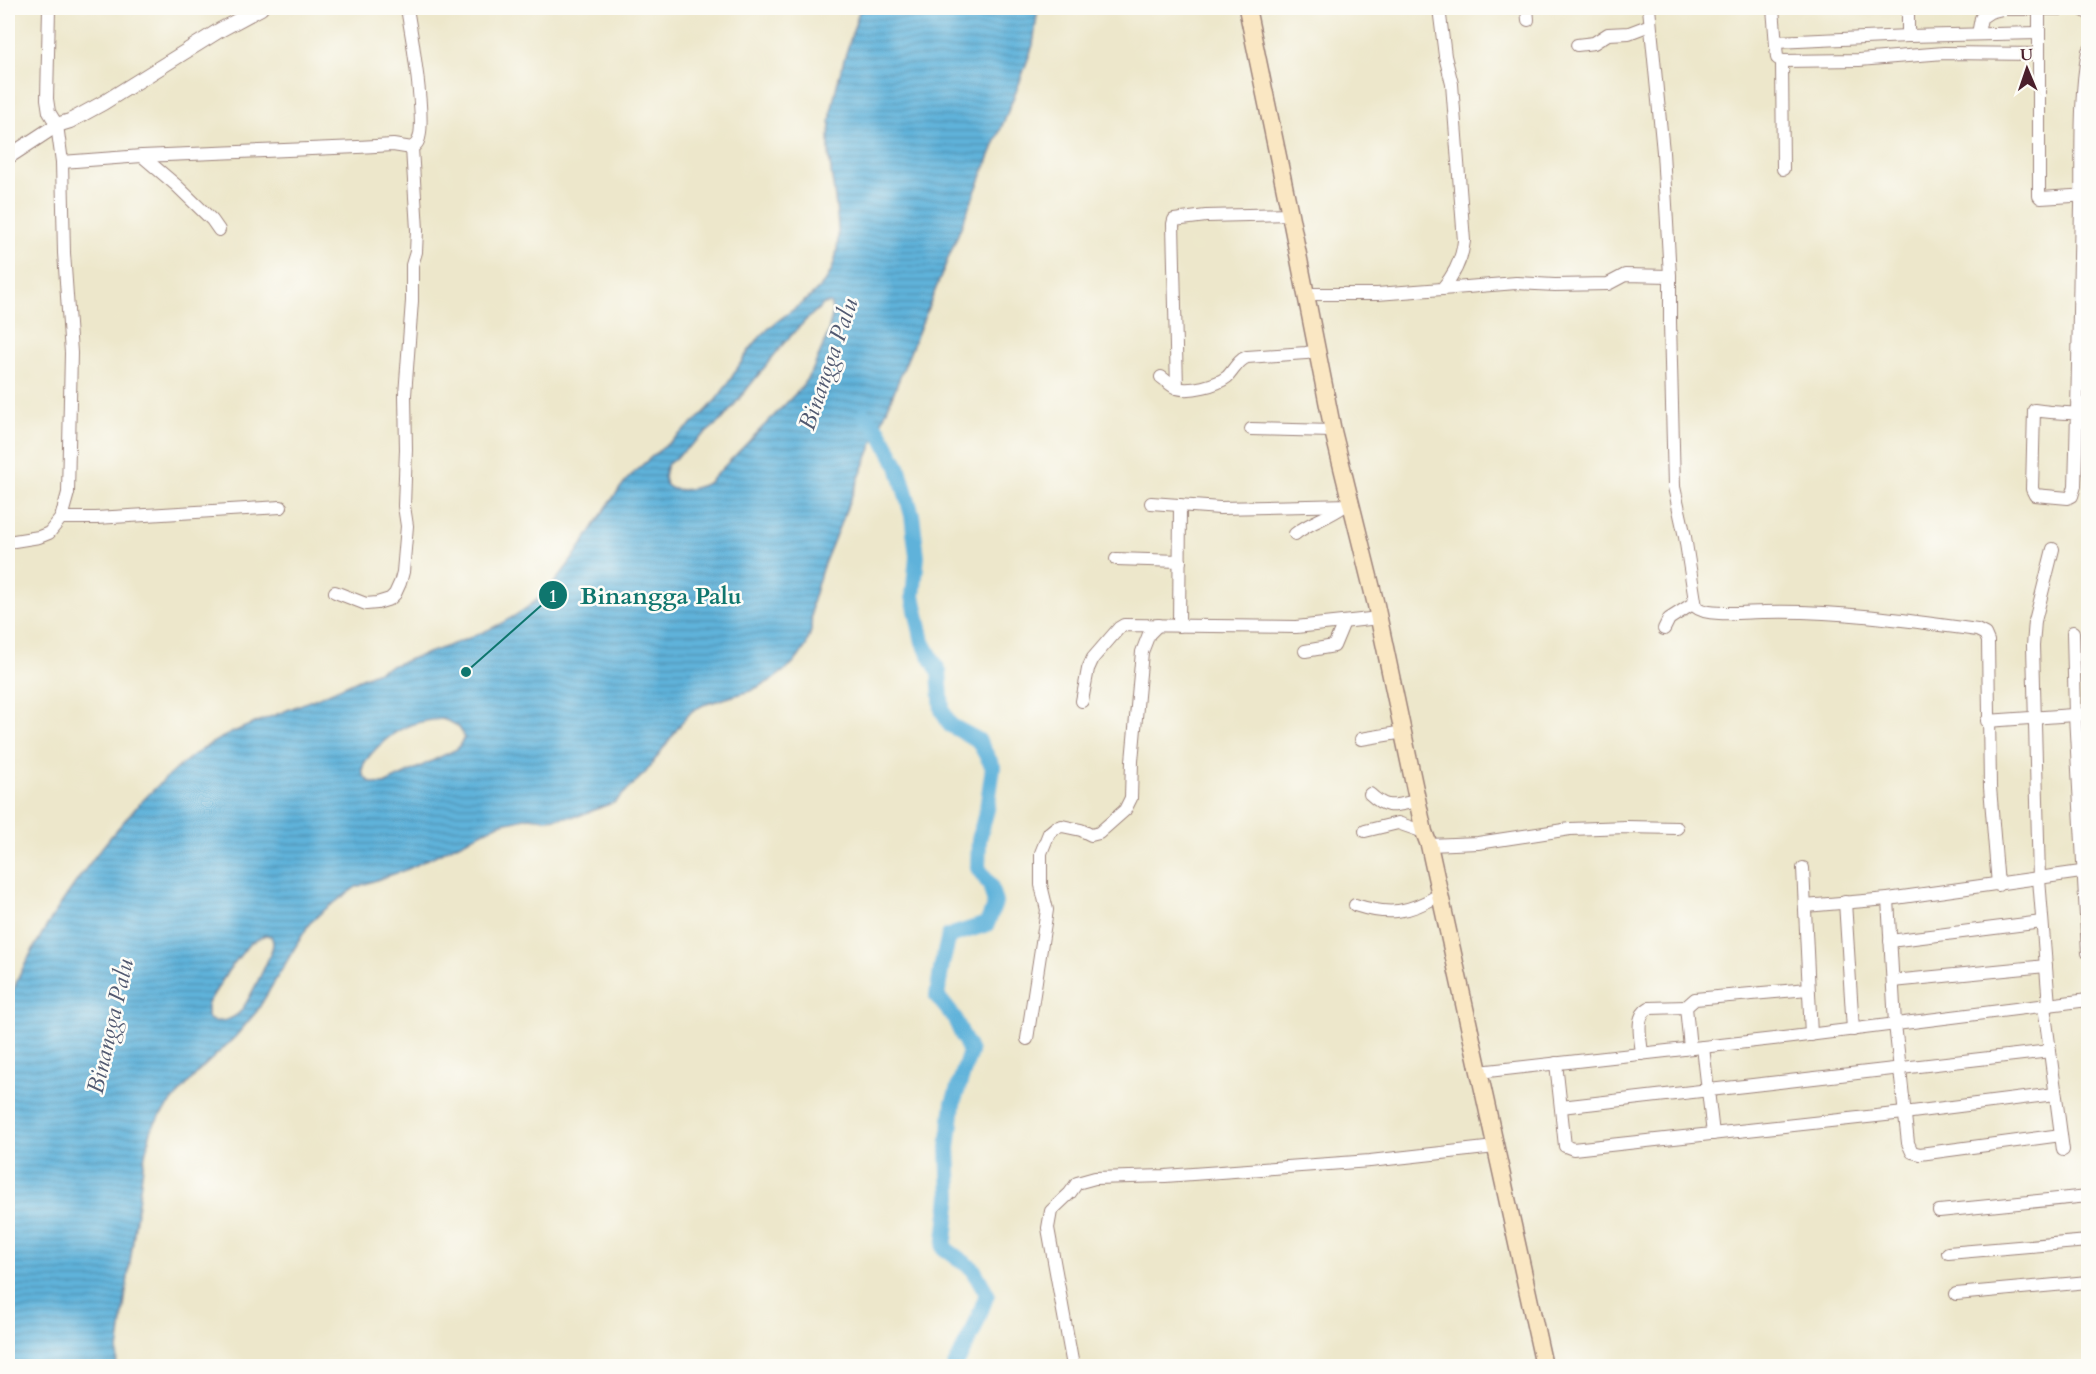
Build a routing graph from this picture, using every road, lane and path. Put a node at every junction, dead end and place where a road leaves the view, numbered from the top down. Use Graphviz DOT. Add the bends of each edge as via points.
graph roads {
  1 [pos="50,8"];
  2 [pos="261,8"];
  3 [pos="407,8"];
  4 [pos="1247,8"];
  5 [pos="1439,8"];
  6 [pos="1649,8"];
  7 [pos="1773,8"];
  8 [pos="1908,8"];
  9 [pos="2002,8"];
  10 [pos="2038,8"];
  11 [pos="2088,13"];
  12 [pos="1650,25"];
  13 [pos="2038,33"];
  14 [pos="1978,34"];
  15 [pos="1908,36"];
  16 [pos="1776,42"];
  17 [pos="1577,45"];
  18 [pos="2088,51"];
  19 [pos="2038,54"];
  20 [pos="1782,61"];
  21 [pos="57,125"];
  22 [pos="412,148"];
  23 [pos="8,156"];
  24 [pos="142,156"];
  25 [pos="62,162"];
  26 [pos="1783,169"];
  27 [pos="2085,195"];
  28 [pos="1290,214"];
  29 [pos="219,230"];
  30 [pos="1670,276"];
  31 [pos="1442,289"];
  32 [pos="1305,294"];
  33 [pos="1318,351"];
  34 [pos="1161,377"];
  35 [pos="1177,388"];
  36 [pos="2083,414"];
  37 [pos="1251,429"];
  38 [pos="1332,431"];
  39 [pos="1151,503"];
  40 [pos="1180,505"];
  41 [pos="1348,506"];
  42 [pos="281,507"];
  43 [pos="62,518"];
  44 [pos="1295,534"];
  45 [pos="8,542"];
  46 [pos="2053,549"];
  47 [pos="1116,559"];
  48 [pos="1180,561"];
  49 [pos="335,592"];
  50 [pos="1694,603"];
  51 [pos="1379,618"];
  52 [pos="1344,622"];
  53 [pos="1158,625"];
  54 [pos="1179,626"];
  55 [pos="1664,629"];
  56 [pos="2073,632"];
  57 [pos="1305,651"];
  58 [pos="1082,701"];
  59 [pos="2088,714"];
  60 [pos="2075,715"];
  61 [pos="2033,718"];
  62 [pos="1988,721"];
  63 [pos="1404,732"];
  64 [pos="1361,739"];
  65 [pos="1370,794"];
  66 [pos="1417,801"];
  67 [pos="1677,828"];
  68 [pos="1365,831"];
  69 [pos="1426,838"];
  70 [pos="1803,868"];
  71 [pos="2087,872"];
  72 [pos="2039,879"];
  73 [pos="1998,885"];
  74 [pos="1439,895"];
  75 [pos="1888,899"];
  76 [pos="1845,902"];
  77 [pos="1355,905"];
  78 [pos="1804,906"];
  79 [pos="2042,922"];
  80 [pos="1890,940"];
  81 [pos="2088,953"];
  82 [pos="2046,966"];
  83 [pos="1893,981"];
  84 [pos="1808,990"];
  85 [pos="2088,1000"];
  86 [pos="2047,1005"];
  87 [pos="1686,1007"];
  88 [pos="1895,1024"];
  89 [pos="1853,1030"];
  90 [pos="1811,1035"];
  91 [pos="1027,1039"];
  92 [pos="1703,1047"];
  93 [pos="1690,1048"];
  94 [pos="2050,1051"];
  95 [pos="1642,1054"];
  96 [pos="1556,1063"];
  97 [pos="1900,1069"];
  98 [pos="1479,1072"];
  99 [pos="1708,1091"];
  100 [pos="2055,1094"];
  101 [pos="1561,1107"];
  102 [pos="1904,1113"];
  103 [pos="1713,1134"];
  104 [pos="2061,1135"];
  105 [pos="1495,1147"];
  106 [pos="2062,1150"];
  107 [pos="2088,1196"];
  108 [pos="1939,1210"];
  109 [pos="2088,1241"];
  110 [pos="1948,1253"];
  111 [pos="2088,1282"];
  112 [pos="1956,1294"];
  113 [pos="1073,1366"];
  114 [pos="1544,1366"];
  1 -- 21 [label="street" via="47,99"];
  2 -- 21 [label="street" via="103,103"];
  3 -- 22 [label="street" via="421,133"];
  4 -- 28 [label="main road"];
  5 -- 31 [label="street" via="1452,84 1464,241 1453,277"];
  6 -- 12 [label="street"];
  7 -- 16 [label="street"];
  8 -- 15 [label="street"];
  9 -- 10 [label="street"];
  9 -- 14 [label="street" via="1981,18"];
  10 -- 11 [label="street" via="2081,9"];
  10 -- 13 [label="street"];
  12 -- 17 [label="street"];
  12 -- 30 [label="street"];
  13 -- 14 [label="street"];
  13 -- 19 [label="street"];
  14 -- 15 [label="street"];
  15 -- 16 [label="street"];
  16 -- 20 [label="street" via="1777,58"];
  18 -- 27 [label="street" via="2084,78"];
  19 -- 20 [label="street" via="1980,52"];
  19 -- 27 [label="street" via="2039,196"];
  20 -- 26 [label="street"];
  21 -- 23 [label="street"];
  21 -- 25 [label="street"];
  22 -- 24 [label="street" via="393,145"];
  22 -- 49 [label="street" via="417,230 405,395 407,526 403,572 395,594 377,603 366,604"];
  24 -- 25 [label="street"];
  24 -- 29 [label="street"];
  25 -- 43 [label="street" via="71,353 69,475"];
  27 -- 36 [label="street"];
  28 -- 32 [label="main road"];
  28 -- 35 [label="street" via="1174,220"];
  30 -- 31 [label="street" via="1624,275 1608,284 1516,283"];
  30 -- 50 [label="street" via="1674,487"];
  31 -- 32 [label="street"];
  32 -- 33 [label="main road"];
  33 -- 35 [label="street" via="1247,357 1218,384"];
  33 -- 38 [label="main road"];
  34 -- 35 [label="street"];
  36 -- 36 [label="street" via="2034,410 2035,495 2072,496"];
  37 -- 38 [label="street"];
  38 -- 41 [label="main road"];
  39 -- 40 [label="street"];
  40 -- 41 [label="street"];
  40 -- 48 [label="street"];
  41 -- 44 [label="street"];
  41 -- 51 [label="main road"];
  42 -- 43 [label="street"];
  43 -- 45 [label="street" via="44,536"];
  46 -- 61 [label="street" via="2032,646"];
  47 -- 48 [label="street"];
  48 -- 54 [label="street"];
  50 -- 55 [label="street" via="1669,619"];
  50 -- 62 [label="street" via="1706,612 1788,611 1890,618 1981,631 1988,641"];
  51 -- 52 [label="street"];
  51 -- 63 [label="main road"];
  52 -- 54 [label="street" via="1296,627"];
  52 -- 57 [label="street" via="1334,646"];
  53 -- 54 [label="street"];
  53 -- 58 [label="street" via="1119,628 1093,658"];
  53 -- 91 [label="street" via="1149,634 1142,652 1131,798 1125,810 1099,834 1055,828 1041,853 1041,885 1047,910"];
  56 -- 60 [label="street"];
  59 -- 60 [label="street"];
  60 -- 61 [label="street"];
  60 -- 71 [label="street"];
  61 -- 62 [label="street"];
  61 -- 72 [label="street"];
  62 -- 73 [label="street"];
  63 -- 64 [label="street"];
  63 -- 66 [label="main road"];
  65 -- 66 [label="street" via="1385,806"];
  66 -- 69 [label="main road"];
  67 -- 69 [label="street" via="1569,829 1478,843"];
  68 -- 69 [label="street" via="1398,823"];
  69 -- 74 [label="main road"];
  70 -- 78 [label="street"];
  71 -- 72 [label="street"];
  71 -- 81 [label="street"];
  72 -- 73 [label="street"];
  72 -- 79 [label="street"];
  73 -- 75 [label="street"];
  74 -- 77 [label="street" via="1422,905 1391,912"];
  74 -- 98 [label="main road"];
  75 -- 76 [label="street"];
  75 -- 80 [label="street"];
  76 -- 78 [label="street"];
  76 -- 89 [label="street"];
  78 -- 84 [label="street"];
  79 -- 80 [label="street"];
  79 -- 82 [label="street"];
  80 -- 83 [label="street"];
  82 -- 83 [label="street"];
  82 -- 86 [label="street"];
  83 -- 88 [label="street"];
  84 -- 87 [label="street" via="1695,999"];
  84 -- 90 [label="street"];
  85 -- 86 [label="street"];
  86 -- 88 [label="street"];
  86 -- 94 [label="street"];
  87 -- 93 [label="street"];
  87 -- 95 [label="street" via="1644,1011 1640,1023"];
  88 -- 89 [label="street"];
  88 -- 97 [label="street"];
  89 -- 90 [label="street"];
  90 -- 92 [label="street"];
  92 -- 93 [label="street"];
  92 -- 99 [label="street"];
  93 -- 95 [label="street"];
  94 -- 97 [label="street"];
  94 -- 100 [label="street"];
  95 -- 96 [label="street"];
  96 -- 98 [label="street"];
  96 -- 101 [label="street"];
  97 -- 99 [label="street"];
  97 -- 102 [label="street"];
  98 -- 105 [label="main road"];
  99 -- 101 [label="street"];
  99 -- 103 [label="street"];
  100 -- 102 [label="street"];
  100 -- 104 [label="street"];
  101 -- 103 [label="street" via="1565,1146 1573,1149"];
  102 -- 103 [label="street"];
  102 -- 104 [label="street" via="1908,1143 1915,1154"];
  104 -- 106 [label="street"];
  105 -- 113 [label="street" via="1336,1164 1095,1178 1077,1183 1052,1211 1048,1228"];
  105 -- 114 [label="main road"];
  107 -- 108 [label="street"];
  109 -- 110 [label="street"];
  111 -- 112 [label="street"];
}
